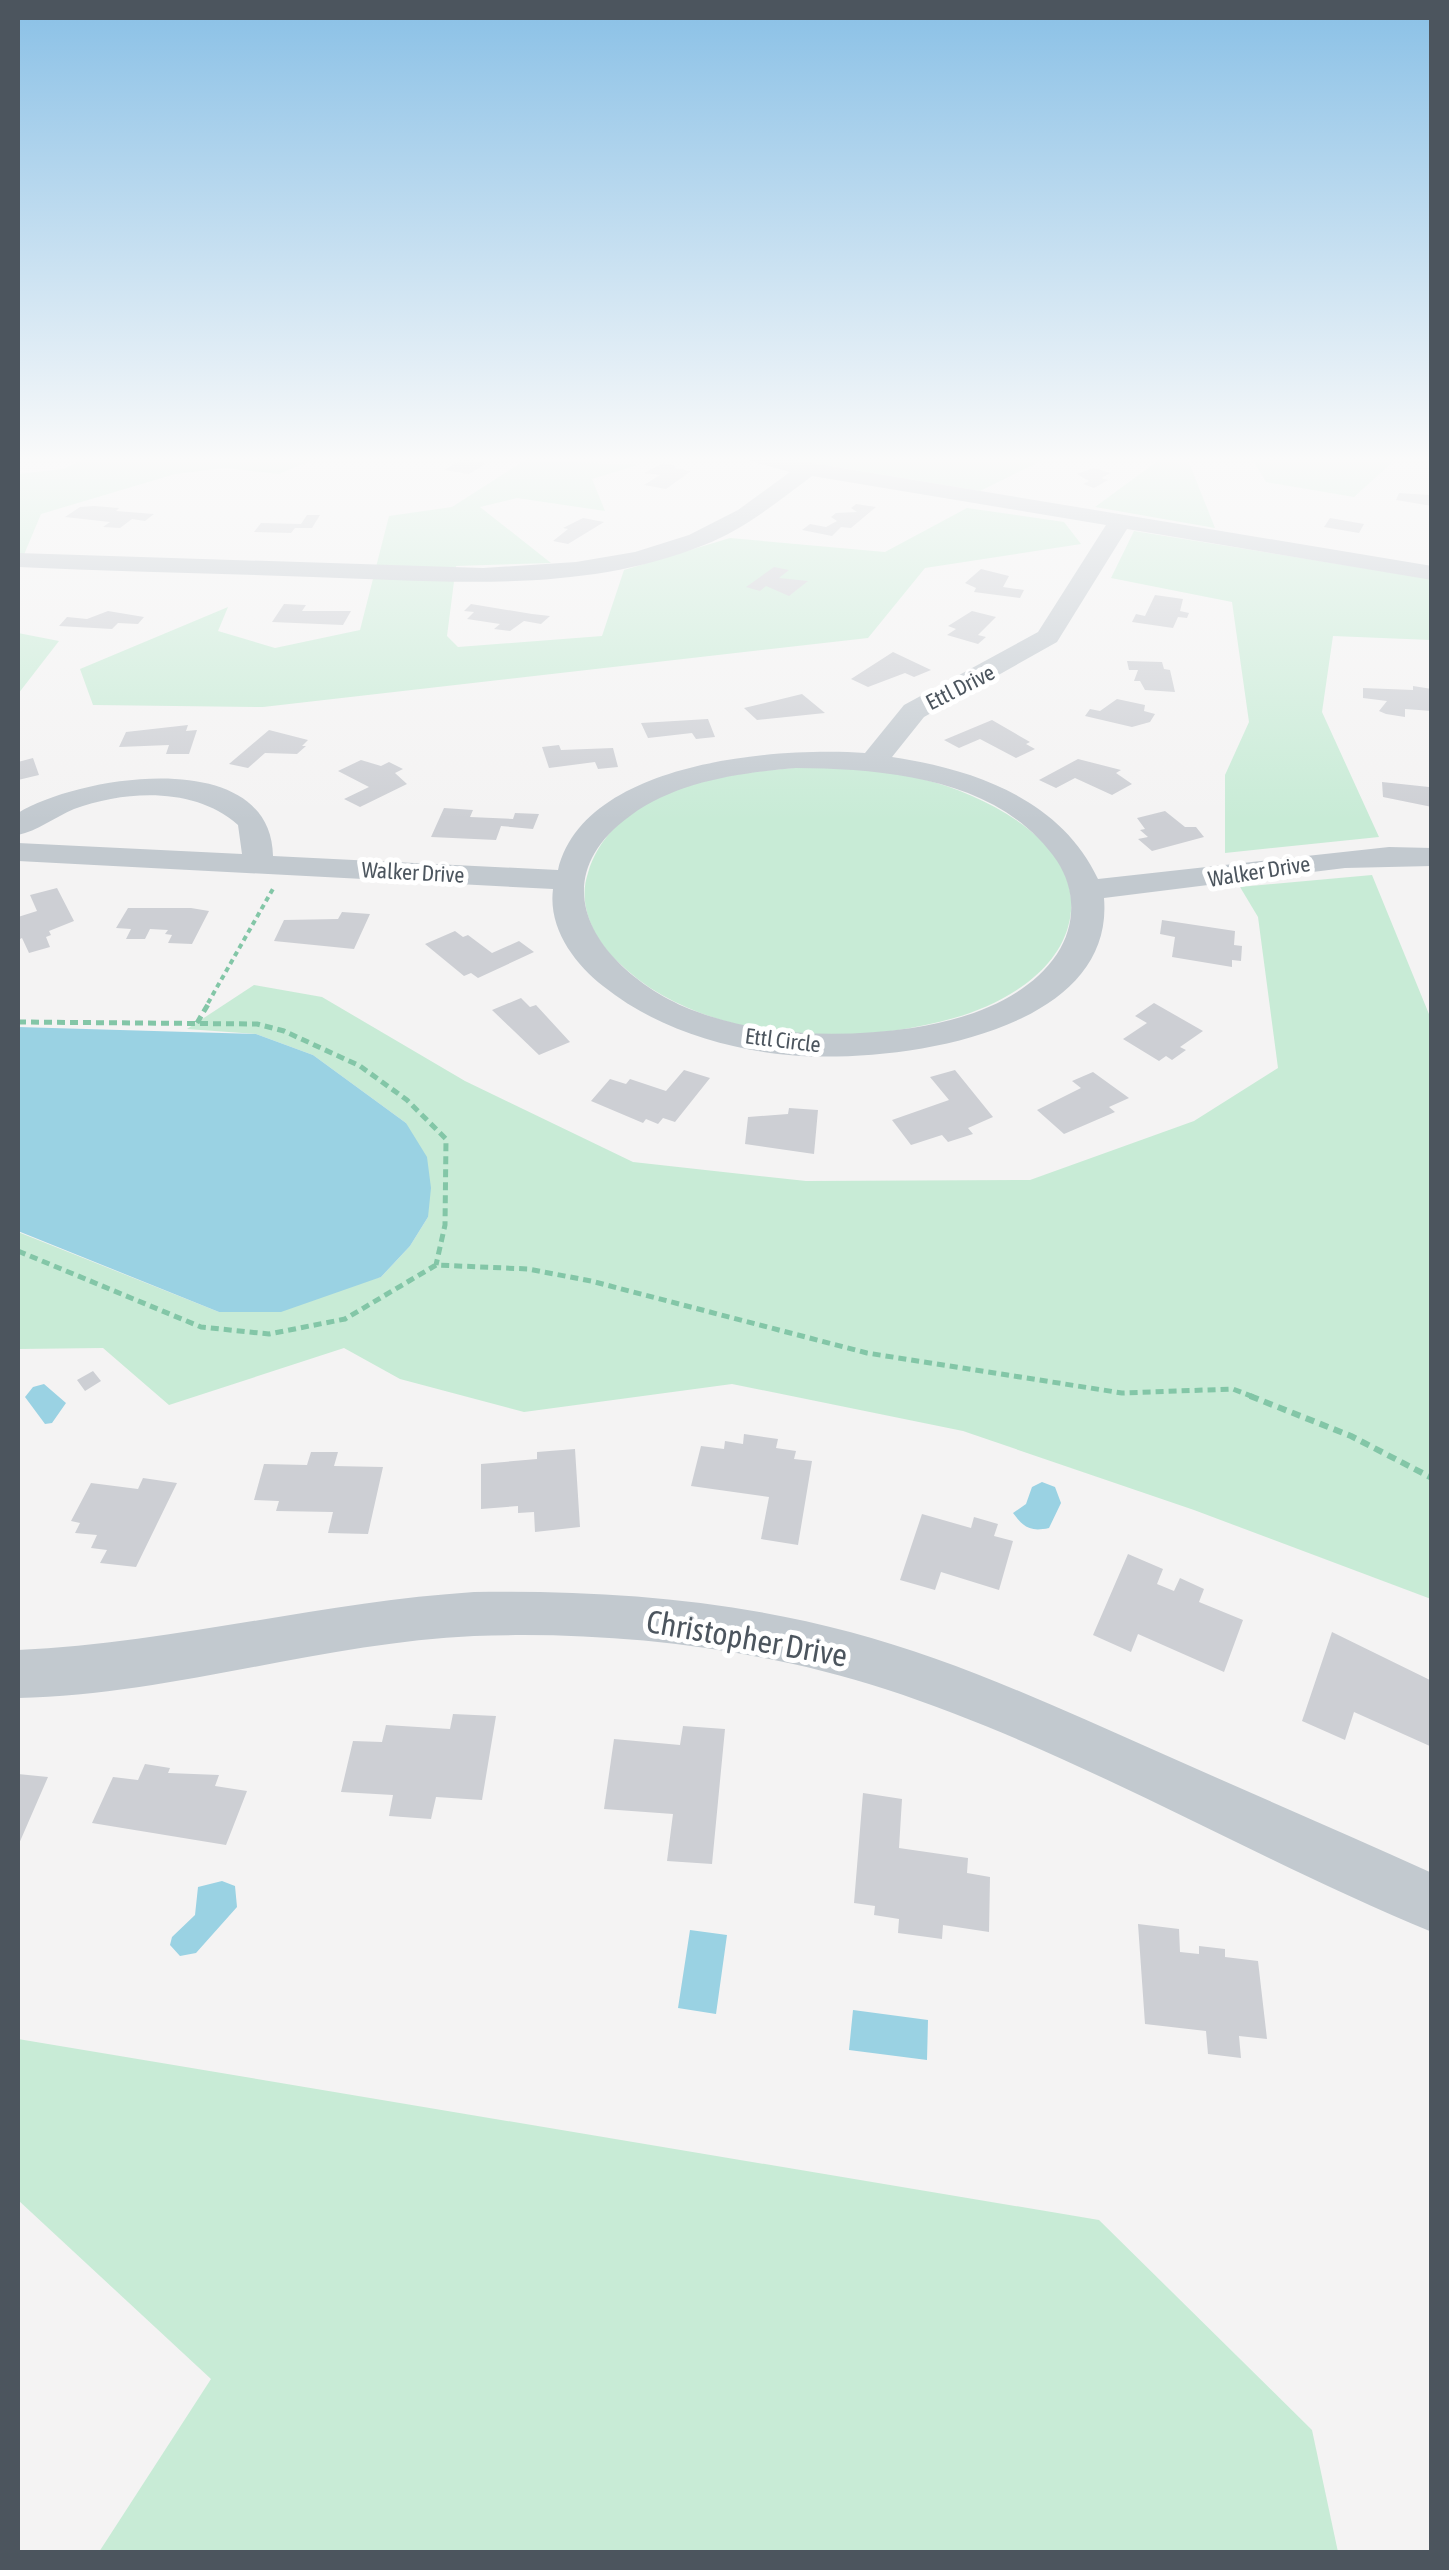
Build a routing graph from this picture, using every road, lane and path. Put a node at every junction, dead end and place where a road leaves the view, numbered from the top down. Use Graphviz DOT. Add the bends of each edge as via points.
graph roads {
  1 [pos="1086,580"];
  2 [pos="872,762"];
  3 [pos="18,826"];
  4 [pos="18,852"];
  5 [pos="1432,857"];
  6 [pos="272,865"];
  7 [pos="568,880"];
  8 [pos="1086,889"];
  9 [pos="18,1022"];
  10 [pos="197,1023"];
  11 [pos="18,1251"];
  12 [pos="436,1266"];
  13 [pos="1432,1478"];
  14 [pos="18,1674"];
  15 [pos="1432,1903"];
  1 -- 2 [label="street, Ettl Drive" via="1048,637 914,711"];
  2 -- 7 [label="street" via="760,762 672,783 602,824"];
  2 -- 8 [label="street" via="935,774 1020,810 1059,842"];
  3 -- 6 [label="street" via="86,796 184,790 223,800 251,819"];
  4 -- 6 [label="street, Walker Drive"];
  5 -- 8 [label="street, Walker Drive" via="1368,856"];
  6 -- 7 [label="street, Walker Drive"];
  6 -- 10 [label="path"];
  7 -- 8 [label="street, Ettl Circle" via="572,924 625,987 674,1014 732,1034 830,1046 945,1034 1036,994 1075,954 1085,932"];
  9 -- 10 [label="path"];
  10 -- 12 [label="path" via="292,1031 418,1107 446,1138 445,1225"];
  11 -- 12 [label="path" via="201,1327 269,1334 345,1319"];
  12 -- 13 [label="path" via="591,1281 866,1353 947,1367 1122,1392 1233,1389 1351,1436"];
  14 -- 15 [label="street, Christopher Drive" via="75,1673 469,1614 651,1618 759,1634 850,1655 1003,1709"];
}
